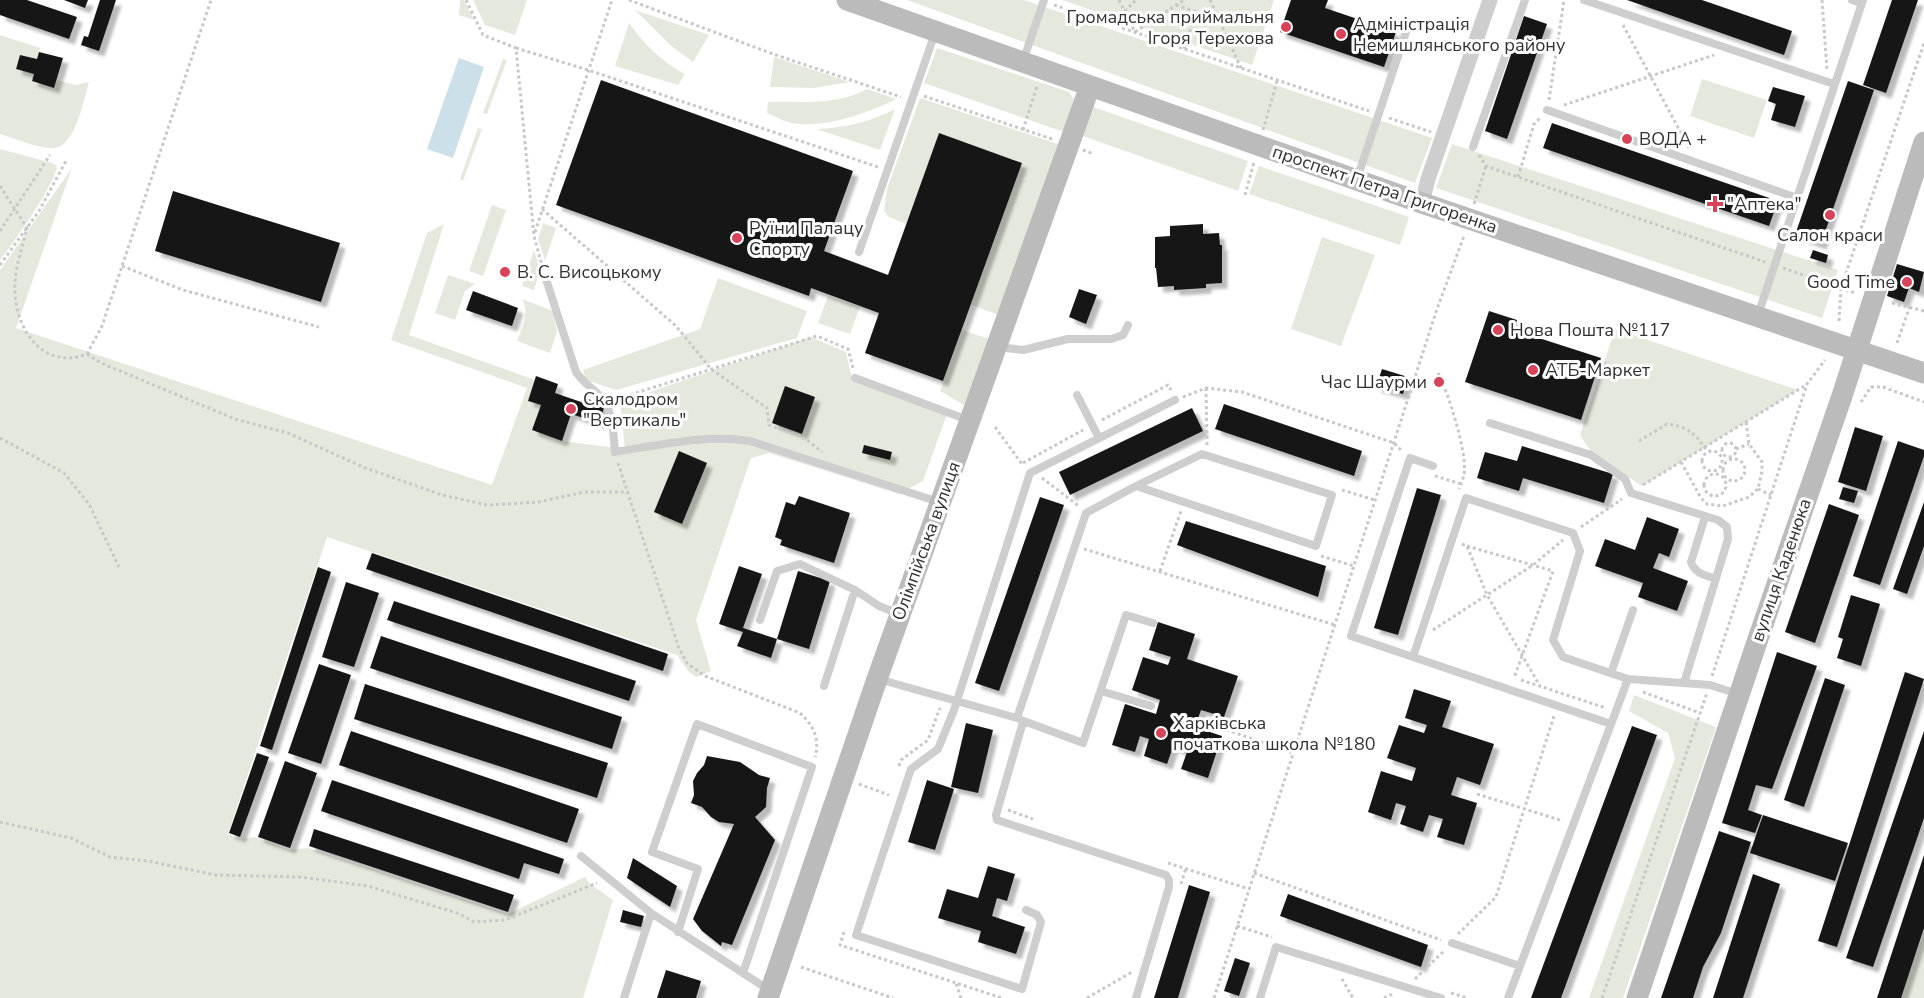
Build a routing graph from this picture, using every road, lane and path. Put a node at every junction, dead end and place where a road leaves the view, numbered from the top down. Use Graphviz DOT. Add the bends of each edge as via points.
graph roads {
  1 [pos="211,0"];
  2 [pos="466,0"];
  3 [pos="612,0"];
  4 [pos="629,0"];
  5 [pos="848,0"];
  6 [pos="1044,0"];
  7 [pos="1119,0"];
  8 [pos="1136,0"];
  9 [pos="1184,0"];
  10 [pos="1210,0"];
  11 [pos="1490,0"];
  12 [pos="1525,0"];
  13 [pos="1564,0"];
  14 [pos="1584,0"];
  15 [pos="1822,0"];
  16 [pos="1852,0"];
  17 [pos="1862,2"];
  18 [pos="1176,5"];
  19 [pos="1615,10"];
  20 [pos="1125,12"];
  21 [pos="1196,12"];
  22 [pos="1218,19"];
  23 [pos="1112,24"];
  24 [pos="1407,29"];
  25 [pos="935,31"];
  26 [pos="1924,43"];
  27 [pos="516,48"];
  28 [pos="1184,49"];
  29 [pos="1732,50"];
  30 [pos="1022,62"];
  31 [pos="1241,68"];
  32 [pos="588,70"];
  33 [pos="1650,76"];
  34 [pos="1038,80"];
  35 [pos="1831,83"];
  36 [pos="1090,86"];
  37 [pos="914,93"];
  38 [pos="1547,110"];
  39 [pos="1023,130"];
  40 [pos="1049,138"];
  41 [pos="1924,142"];
  42 [pos="1473,147"];
  43 [pos="50,155"];
  44 [pos="881,157"];
  45 [pos="67,159"];
  46 [pos="1697,163"];
  47 [pos="1518,177"];
  48 [pos="1357,179"];
  49 [pos="0,186"];
  50 [pos="1797,198"];
  51 [pos="1422,203"];
  52 [pos="15,208"];
  53 [pos="542,209"];
  54 [pos="27,228"];
  55 [pos="0,231"];
  56 [pos="534,234"];
  57 [pos="859,252"];
  58 [pos="1454,264"];
  59 [pos="0,265"];
  60 [pos="122,266"];
  61 [pos="546,279"];
  62 [pos="1892,303"];
  63 [pos="1910,306"];
  64 [pos="1924,311"];
  65 [pos="1757,316"];
  66 [pos="1839,321"];
  67 [pos="1128,325"];
  68 [pos="319,327"];
  69 [pos="1897,343"];
  70 [pos="996,347"];
  71 [pos="1858,350"];
  72 [pos="87,354"];
  73 [pos="1825,360"];
  74 [pos="711,369"];
  75 [pos="1438,373"];
  76 [pos="1924,373"];
  77 [pos="855,378"];
  78 [pos="1206,388"];
  79 [pos="1077,395"];
  80 [pos="1175,400"];
  81 [pos="1861,402"];
  82 [pos="1924,402"];
  83 [pos="605,403"];
  84 [pos="970,420"];
  85 [pos="1746,422"];
  86 [pos="1490,423"];
  87 [pos="1092,425"];
  88 [pos="995,427"];
  89 [pos="0,438"];
  90 [pos="1100,438"];
  91 [pos="1639,441"];
  92 [pos="1394,443"];
  93 [pos="1200,444"];
  94 [pos="1749,444"];
  95 [pos="1705,447"];
  96 [pos="1736,449"];
  97 [pos="615,452"];
  98 [pos="1707,452"];
  99 [pos="1721,454"];
  100 [pos="1410,458"];
  101 [pos="1731,458"];
  102 [pos="1681,462"];
  103 [pos="1022,464"];
  104 [pos="1723,464"];
  105 [pos="1433,466"];
  106 [pos="844,470"];
  107 [pos="1019,472"];
  108 [pos="1712,472"];
  109 [pos="1724,477"];
  110 [pos="1136,486"];
  111 [pos="1758,489"];
  112 [pos="1341,490"];
  113 [pos="628,492"];
  114 [pos="1631,493"];
  115 [pos="1707,493"];
  116 [pos="1457,495"];
  117 [pos="1771,495"];
  118 [pos="1375,500"];
  119 [pos="1703,500"];
  120 [pos="940,502"];
  121 [pos="1083,503"];
  122 [pos="1181,511"];
  123 [pos="1079,512"];
  124 [pos="1705,517"];
  125 [pos="1573,533"];
  126 [pos="1457,543"];
  127 [pos="1075,546"];
  128 [pos="1467,546"];
  129 [pos="1321,556"];
  130 [pos="1533,565"];
  131 [pos="1354,566"];
  132 [pos="119,567"];
  133 [pos="1160,571"];
  134 [pos="1716,579"];
  135 [pos="855,590"];
  136 [pos="1487,595"];
  137 [pos="1633,610"];
  138 [pos="900,614"];
  139 [pos="760,620"];
  140 [pos="1153,623"];
  141 [pos="1335,623"];
  142 [pos="1426,635"];
  143 [pos="1522,656"];
  144 [pos="1413,657"];
  145 [pos="1611,673"];
  146 [pos="1504,675"];
  147 [pos="1514,678"];
  148 [pos="877,679"];
  149 [pos="1628,679"];
  150 [pos="1684,683"];
  151 [pos="824,686"];
  152 [pos="1540,686"];
  153 [pos="1101,691"];
  154 [pos="1739,695"];
  155 [pos="941,706"];
  156 [pos="955,706"];
  157 [pos="1151,706"];
  158 [pos="1558,706"];
  159 [pos="1616,711"];
  160 [pos="1020,720"];
  161 [pos="1197,720"];
  162 [pos="1611,724"];
  163 [pos="1293,753"];
  164 [pos="812,767"];
  165 [pos="865,786"];
  166 [pos="1477,794"];
  167 [pos="889,795"];
  168 [pos="1524,809"];
  169 [pos="0,822"];
  170 [pos="1574,825"];
  171 [pos="581,856"];
  172 [pos="1254,873"];
  173 [pos="608,878"];
  174 [pos="1026,910"];
  175 [pos="651,913"];
  176 [pos="678,932"];
  177 [pos="1452,943"];
  178 [pos="1146,964"];
  179 [pos="1520,966"];
  180 [pos="801,967"];
  181 [pos="743,973"];
  182 [pos="1339,975"];
  183 [pos="1413,981"];
  184 [pos="770,995"];
  185 [pos="624,998"];
  186 [pos="893,998"];
  187 [pos="961,998"];
  188 [pos="1002,998"];
  189 [pos="1087,998"];
  190 [pos="1136,998"];
  191 [pos="1214,998"];
  192 [pos="1260,998"];
  193 [pos="1353,998"];
  194 [pos="1441,998"];
  195 [pos="1508,998"];
  196 [pos="1637,998"];
  1 -- 60 [label="path"];
  2 -- 27 [label="path" via="483,35"];
  3 -- 32 [label="path"];
  4 -- 37 [label="path" via="902,98"];
  5 -- 25 [label="street, проспект Петра Григоренка"];
  6 -- 30 [label="lane"];
  7 -- 20 [label="path"];
  8 -- 20 [label="path"];
  9 -- 18 [label="path"];
  10 -- 22 [label="path"];
  11 -- 51 [label="street"];
  12 -- 42 [label="lane"];
  13 -- 38 [label="path"];
  14 -- 19 [label="lane"];
  15 -- 35 [label="path"];
  16 -- 17 [label="lane"];
  17 -- 35 [label="lane"];
  18 -- 20 [label="path" via="1134,32"];
  18 -- 21 [label="path"];
  19 -- 29 [label="lane"];
  19 -- 33 [label="path"];
  20 -- 23 [label="path"];
  21 -- 22 [label="path"];
  21 -- 28 [label="path"];
  22 -- 31 [label="path"];
  24 -- 48 [label="lane"];
  25 -- 30 [label="street, проспект Петра Григоренка"];
  25 -- 37 [label="lane"];
  26 -- 66 [label="path" via="1841,288"];
  27 -- 32 [label="path"];
  27 -- 56 [label="path"];
  29 -- 33 [label="path"];
  29 -- 35 [label="lane"];
  30 -- 36 [label="street, проспект Петра Григоренка"];
  32 -- 44 [label="path" via="878,167"];
  32 -- 53 [label="path"];
  33 -- 38 [label="path"];
  33 -- 46 [label="path"];
  34 -- 39 [label="path"];
  35 -- 50 [label="lane"];
  36 -- 48 [label="street, проспект Петра Григоренка"];
  36 -- 70 [label="street, Олімпійська вулиця"];
  37 -- 39 [label="path"];
  37 -- 57 [label="lane"];
  38 -- 46 [label="lane"];
  38 -- 47 [label="path" via="1534,124"];
  39 -- 40 [label="path"];
  41 -- 71 [label="street, вулиця Каденюка"];
  43 -- 52 [label="path"];
  45 -- 54 [label="path"];
  46 -- 50 [label="lane"];
  48 -- 51 [label="street, проспект Петра Григоренка"];
  49 -- 52 [label="path"];
  50 -- 65 [label="lane"];
  51 -- 65 [label="street, проспект Петра Григоренка"];
  52 -- 54 [label="path"];
  52 -- 55 [label="path"];
  53 -- 56 [label="path"];
  53 -- 74 [label="path" via="676,326"];
  54 -- 59 [label="path"];
  54 -- 72 [label="path" via="15,282 16,311 27,336 45,353 63,358"];
  56 -- 61 [label="path"];
  58 -- 92 [label="path"];
  60 -- 68 [label="path" via="183,290"];
  60 -- 72 [label="path" via="102,326"];
  61 -- 83 [label="lane" via="576,372"];
  62 -- 63 [label="path"];
  63 -- 64 [label="path"];
  63 -- 69 [label="path"];
  65 -- 71 [label="street, проспект Петра Григоренка"];
  67 -- 70 [label="lane" via="1123,335 1111,339 1068,339 1023,350"];
  70 -- 84 [label="street, Олімпійська вулиця"];
  71 -- 76 [label="street, проспект Петра Григоренка"];
  71 -- 154 [label="street, вулиця Каденюка"];
  72 -- 113 [label="path" via="235,419 288,433 363,467 442,495 487,505 538,502 585,492"];
  73 -- 85 [label="path" via="1807,384"];
  74 -- 77 [label="path" via="817,336 848,349"];
  74 -- 83 [label="path"];
  74 -- 106 [label="path" via="767,408 769,425 806,439"];
  75 -- 116 [label="path" via="1461,443 1464,473"];
  77 -- 84 [label="lane"];
  78 -- 80 [label="path"];
  78 -- 92 [label="path" via="1242,392"];
  78 -- 93 [label="path" via="1207,446"];
  79 -- 87 [label="lane"];
  80 -- 87 [label="path" via="1168,385"];
  80 -- 90 [label="lane"];
  81 -- 82 [label="path" via="1871,387 1883,387"];
  83 -- 97 [label="lane" via="610,410"];
  84 -- 120 [label="street, Олімпійська вулиця"];
  85 -- 94 [label="path"];
  85 -- 95 [label="path"];
  86 -- 114 [label="lane" via="1591,455 1625,479"];
  87 -- 90 [label="lane"];
  87 -- 103 [label="path"];
  88 -- 103 [label="path"];
  89 -- 132 [label="path" via="64,473 89,504"];
  90 -- 156 [label="lane" via="1030,473"];
  91 -- 95 [label="path" via="1671,424 1693,432"];
  92 -- 100 [label="path"];
  92 -- 118 [label="path"];
  94 -- 96 [label="path"];
  94 -- 111 [label="path" via="1762,462"];
  95 -- 98 [label="path"];
  95 -- 102 [label="path"];
  96 -- 99 [label="path" via="1727,444"];
  96 -- 101 [label="path"];
  97 -- 106 [label="lane" via="697,439 736,438"];
  97 -- 113 [label="path"];
  98 -- 99 [label="path"];
  98 -- 108 [label="path" via="1703,463"];
  99 -- 101 [label="path"];
  99 -- 104 [label="path"];
  100 -- 105 [label="lane"];
  100 -- 144 [label="lane" via="1351,636"];
  101 -- 104 [label="path"];
  101 -- 109 [label="path" via="1744,464 1745,475 1736,481"];
  102 -- 114 [label="path"];
  102 -- 119 [label="path"];
  103 -- 107 [label="path"];
  104 -- 108 [label="path"];
  104 -- 109 [label="path"];
  106 -- 120 [label="lane"];
  108 -- 109 [label="path"];
  108 -- 115 [label="path" via="1704,481"];
  109 -- 115 [label="path" via="1723,493"];
  110 -- 110 [label="lane" via="1202,454 1332,495 1316,546"];
  110 -- 127 [label="lane" via="1086,513"];
  111 -- 117 [label="path"];
  111 -- 119 [label="path" via="1749,497 1723,506"];
  112 -- 118 [label="path"];
  113 -- 164 [label="path" via="687,663 705,676 801,714 815,732 818,747"];
  114 -- 124 [label="lane"];
  114 -- 125 [label="path"];
  115 -- 119 [label="path"];
  118 -- 131 [label="path"];
  120 -- 138 [label="street, Олімпійська вулиця"];
  121 -- 123 [label="path"];
  122 -- 133 [label="path"];
  124 -- 134 [label="lane" via="1727,526 1728,538"];
  124 -- 134 [label="lane" via="1691,562 1697,573"];
  125 -- 130 [label="path"];
  125 -- 144 [label="lane" via="1466,498"];
  125 -- 145 [label="lane" via="1580,551 1553,640 1563,657"];
  126 -- 128 [label="path"];
  127 -- 133 [label="path"];
  127 -- 160 [label="lane"];
  128 -- 130 [label="path"];
  128 -- 136 [label="path"];
  129 -- 131 [label="path"];
  130 -- 136 [label="path"];
  130 -- 143 [label="path" via="1553,571"];
  131 -- 141 [label="path"];
  133 -- 141 [label="path"];
  134 -- 150 [label="lane"];
  135 -- 138 [label="lane"];
  135 -- 139 [label="lane" via="800,564 777,571"];
  135 -- 151 [label="lane"];
  136 -- 142 [label="path"];
  136 -- 143 [label="path"];
  137 -- 145 [label="lane"];
  138 -- 148 [label="street, Олімпійська вулиця"];
  140 -- 153 [label="lane" via="1126,615"];
  141 -- 163 [label="path"];
  143 -- 147 [label="path"];
  143 -- 152 [label="path"];
  144 -- 158 [label="lane"];
  145 -- 149 [label="lane"];
  146 -- 147 [label="path"];
  147 -- 152 [label="path"];
  148 -- 156 [label="lane"];
  148 -- 184 [label="street, Олімпійська вулиця"];
  149 -- 150 [label="lane"];
  149 -- 159 [label="lane"];
  150 -- 154 [label="lane" via="1710,685"];
  152 -- 159 [label="path"];
  153 -- 157 [label="lane"];
  153 -- 160 [label="lane" via="1083,743"];
  154 -- 196 [label="street, вулиця Каденюка"];
  155 -- 156 [label="path"];
  156 -- 160 [label="lane"];
  156 -- 174 [label="lane" via="938,749 911,769 856,935 1022,988 1041,922"];
  158 -- 162 [label="lane"];
  158 -- 168 [label="path"];
  159 -- 162 [label="lane"];
  160 -- 178 [label="lane" via="997,820 1166,875 1169,887"];
  161 -- 163 [label="path"];
  162 -- 170 [label="lane"];
  163 -- 172 [label="path"];
  164 -- 176 [label="lane" via="697,724 652,852 699,869"];
  164 -- 181 [label="lane"];
  165 -- 167 [label="path"];
  166 -- 168 [label="path"];
  168 -- 170 [label="path"];
  168 -- 177 [label="path" via="1496,897 1461,929"];
  169 -- 173 [label="path" via="71,838 110,857 216,874 300,877 368,886 460,914 474,922 505,920"];
  170 -- 179 [label="lane"];
  171 -- 173 [label="lane"];
  172 -- 177 [label="path"];
  172 -- 191 [label="path"];
  173 -- 175 [label="lane"];
  175 -- 176 [label="lane"];
  175 -- 185 [label="lane"];
  176 -- 181 [label="lane"];
  177 -- 179 [label="lane"];
  177 -- 183 [label="path"];
  178 -- 189 [label="path"];
  178 -- 190 [label="lane"];
  179 -- 195 [label="lane"];
  180 -- 186 [label="path"];
  181 -- 184 [label="lane"];
  182 -- 193 [label="path"];
  187 -- 188 [label="path" via="956,983"];
  192 -- 194 [label="lane" via="1276,947"];
}
